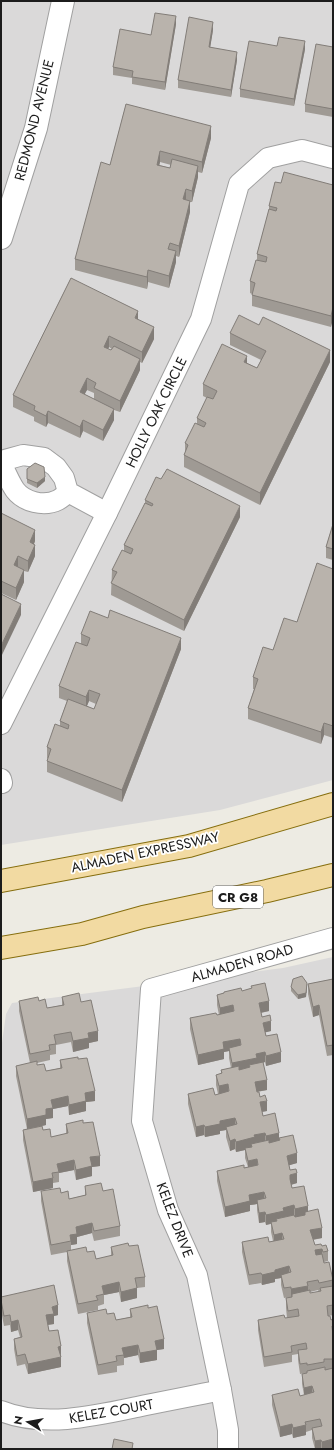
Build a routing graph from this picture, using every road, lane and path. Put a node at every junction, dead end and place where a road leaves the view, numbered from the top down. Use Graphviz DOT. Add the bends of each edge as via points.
graph roads {
  1 [pos="63,1"];
  2 [pos="333,158"];
  3 [pos="1,238"];
  4 [pos="1,461"];
  5 [pos="68,492"];
  6 [pos="107,513"];
  7 [pos="1,724"];
  8 [pos="333,804"];
  9 [pos="333,875"];
  10 [pos="1,881"];
  11 [pos="333,938"];
  12 [pos="1,948"];
  13 [pos="151,989"];
  14 [pos="221,1390"];
  15 [pos="1,1411"];
  16 [pos="228,1449"];
  1 -- 3 [label="street, REDMOND AVENUE" via="36,128"];
  2 -- 6 [label="street, HOLLY OAK CIRCLE" via="302,150 268,158 239,184 201,318"];
  4 -- 5 [label="street" via="23,455 44,458 56,466 64,478"];
  4 -- 5 [label="street" via="16,492 27,500 40,504 57,500"];
  5 -- 6 [label="street"];
  6 -- 7 [label="street, HOLLY OAK CIRCLE"];
  8 -- 10 [label="main road, ALMADEN EXPRESSWAY" via="189,846"];
  9 -- 12 [label="main road, CR G8" via="143,917 82,934"];
  11 -- 13 [label="street, ALMADEN ROAD"];
  13 -- 14 [label="street, KELEZ DRIVE" via="142,1121 168,1210 197,1275"];
  14 -- 15 [label="street, KELEZ COURT" via="90,1417 48,1420"];
  14 -- 16 [label="street, KELEZ DRIVE" via="228,1430"];
}
